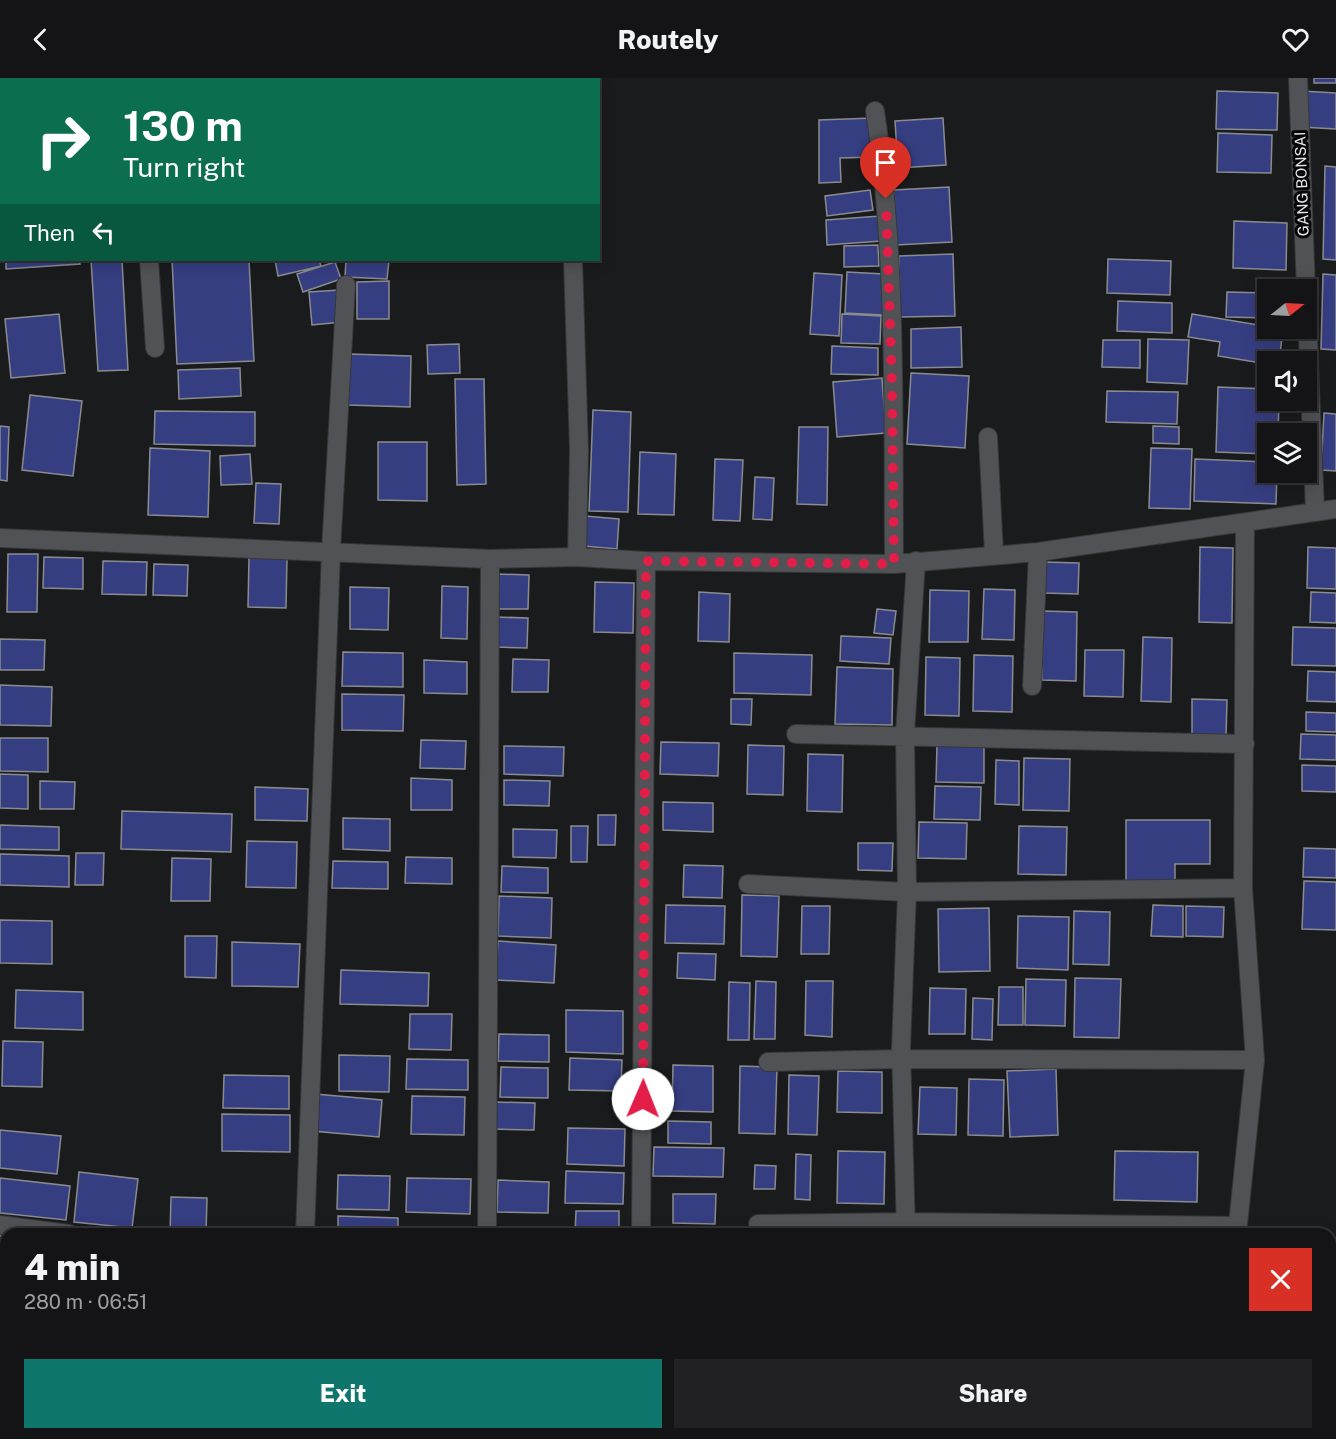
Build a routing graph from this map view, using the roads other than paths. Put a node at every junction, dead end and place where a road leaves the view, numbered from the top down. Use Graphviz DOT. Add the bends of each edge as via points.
graph roads {
  1 [pos="1298,78"];
  2 [pos="875,111"];
  3 [pos="149,261"];
  4 [pos="573,261"];
  5 [pos="1306,279"];
  6 [pos="346,285"];
  7 [pos="1308,339"];
  8 [pos="155,348"];
  9 [pos="988,437"];
  10 [pos="1336,509"];
  11 [pos="1315,510"];
  12 [pos="1245,523"];
  13 [pos="0,538"];
  14 [pos="331,551"];
  15 [pos="1038,552"];
  16 [pos="994,554"];
  17 [pos="577,557"];
  18 [pos="490,559"];
  19 [pos="646,561"];
  20 [pos="916,561"];
  21 [pos="894,564"];
  22 [pos="1032,686"];
  23 [pos="796,734"];
  24 [pos="905,735"];
  25 [pos="1245,744"];
  26 [pos="748,884"];
  27 [pos="1243,888"];
  28 [pos="907,891"];
  29 [pos="902,1059"];
  30 [pos="1255,1060"];
  31 [pos="768,1062"];
  32 [pos="758,1224"];
  33 [pos="0,1225"];
  34 [pos="23,1228"];
  35 [pos="305,1228"];
  36 [pos="487,1228"];
  37 [pos="641,1228"];
  38 [pos="906,1228"];
  39 [pos="1237,1228"];
  1 -- 5 [label="street, GANG BONSAI"];
  2 -- 21 [label="street" via="885,176"];
  3 -- 8 [label="street"];
  4 -- 17 [label="street" via="579,452"];
  6 -- 14 [label="street"];
  7 -- 11 [label="street, GANG BONSAI"];
  9 -- 16 [label="street"];
  10 -- 11 [label="street"];
  11 -- 12 [label="street"];
  12 -- 15 [label="street"];
  12 -- 25 [label="street"];
  13 -- 14 [label="street"];
  14 -- 18 [label="street"];
  14 -- 35 [label="street"];
  15 -- 16 [label="street"];
  15 -- 22 [label="street"];
  16 -- 20 [label="street"];
  17 -- 18 [label="street"];
  17 -- 19 [label="street"];
  18 -- 36 [label="street"];
  19 -- 21 [label="street"];
  19 -- 37 [label="street"];
  20 -- 21 [label="street"];
  20 -- 24 [label="street"];
  23 -- 24 [label="street"];
  24 -- 25 [label="street"];
  24 -- 28 [label="street"];
  25 -- 27 [label="street"];
  26 -- 28 [label="street"];
  27 -- 28 [label="street"];
  27 -- 30 [label="street"];
  28 -- 29 [label="street"];
  29 -- 30 [label="street"];
  29 -- 31 [label="street"];
  29 -- 38 [label="street"];
  30 -- 39 [label="street"];
  32 -- 38 [label="street"];
  33 -- 34 [label="street"];
}
